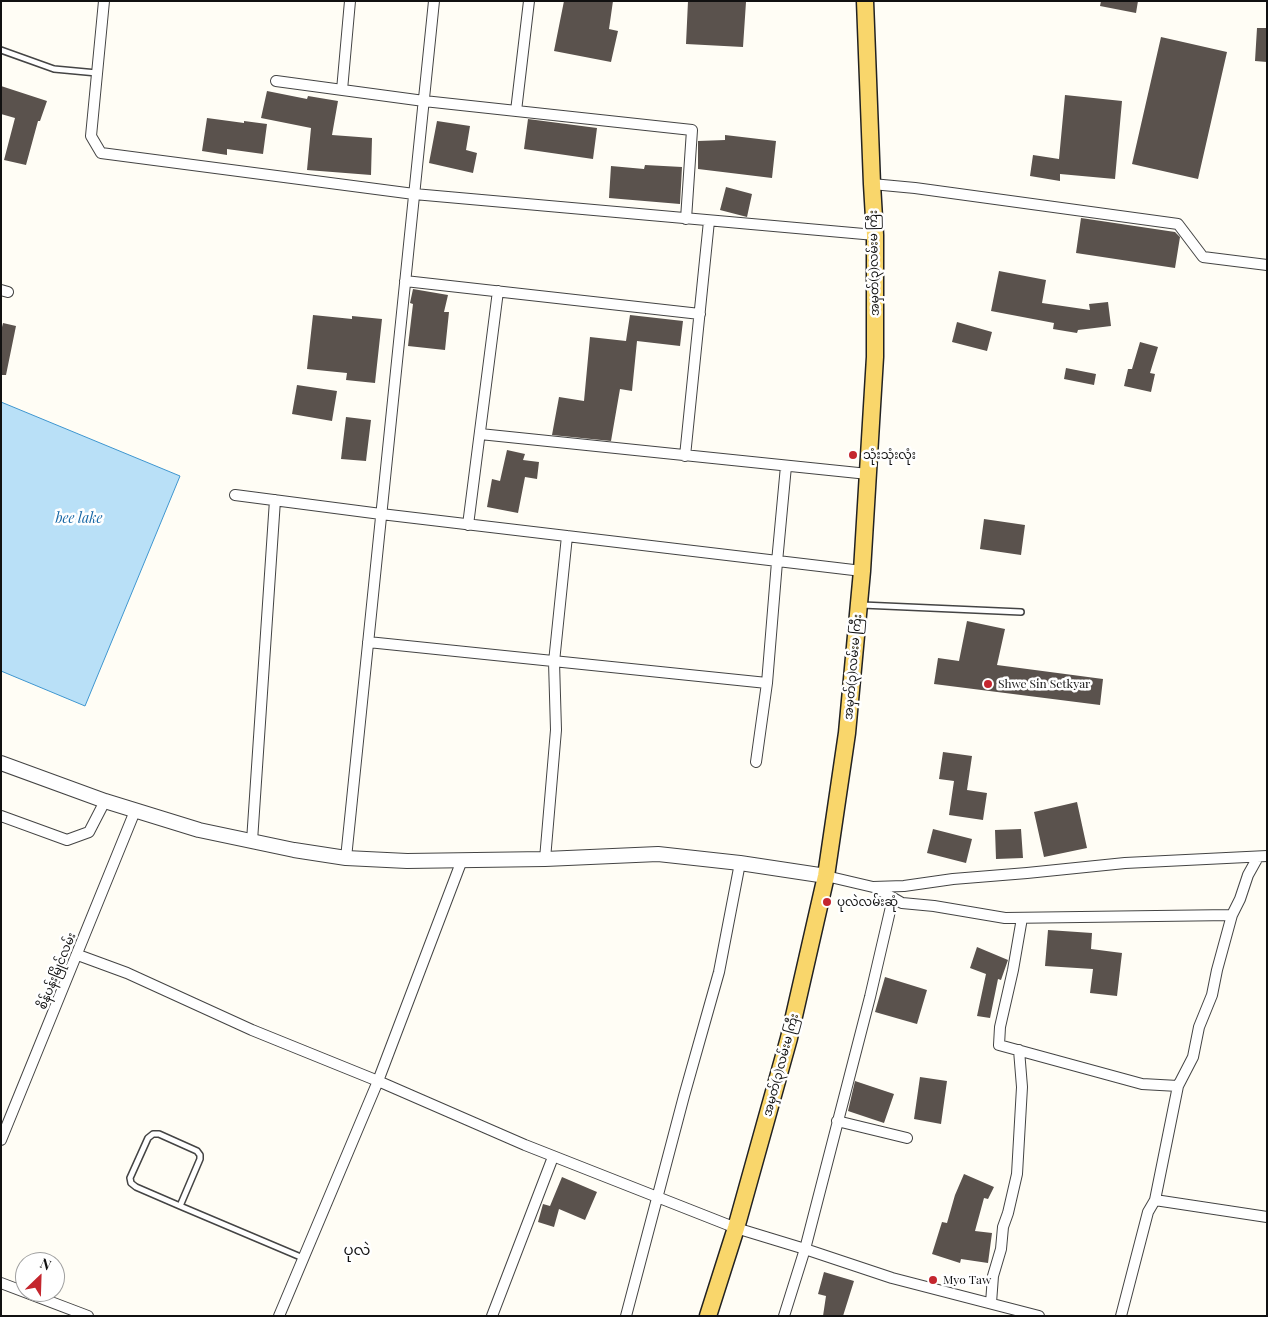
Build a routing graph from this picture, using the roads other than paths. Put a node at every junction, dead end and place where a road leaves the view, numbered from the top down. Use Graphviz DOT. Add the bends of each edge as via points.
graph roads {
  1 [pos="104,1"];
  2 [pos="350,1"];
  3 [pos="434,1"];
  4 [pos="529,1"];
  5 [pos="865,1"];
  6 [pos="1,50"];
  7 [pos="97,73"];
  8 [pos="276,82"];
  9 [pos="342,90"];
  10 [pos="424,101"];
  11 [pos="516,111"];
  12 [pos="872,184"];
  13 [pos="414,194"];
  14 [pos="686,219"];
  15 [pos="709,221"];
  16 [pos="875,235"];
  17 [pos="1267,265"];
  18 [pos="405,281"];
  19 [pos="498,291"];
  20 [pos="700,314"];
  21 [pos="480,434"];
  22 [pos="685,456"];
  23 [pos="786,466"];
  24 [pos="868,474"];
  25 [pos="235,495"];
  26 [pos="275,500"];
  27 [pos="381,514"];
  28 [pos="468,524"];
  29 [pos="567,536"];
  30 [pos="777,562"];
  31 [pos="862,571"];
  32 [pos="859,604"];
  33 [pos="1021,612"];
  34 [pos="368,642"];
  35 [pos="554,662"];
  36 [pos="767,684"];
  37 [pos="756,762"];
  38 [pos="1,763"];
  39 [pos="105,801"];
  40 [pos="135,811"];
  41 [pos="1,816"];
  42 [pos="252,841"];
  43 [pos="1263,857"];
  44 [pos="346,858"];
  45 [pos="545,859"];
  46 [pos="462,860"];
  47 [pos="740,863"];
  48 [pos="826,876"];
  49 [pos="873,887"];
  50 [pos="893,898"];
  51 [pos="1232,915"];
  52 [pos="1022,918"];
  53 [pos="78,955"];
  54 [pos="1019,1050"];
  55 [pos="378,1081"];
  56 [pos="1178,1086"];
  57 [pos="836,1121"];
  58 [pos="907,1138"];
  59 [pos="1,1140"];
  60 [pos="553,1156"];
  61 [pos="658,1198"];
  62 [pos="1155,1200"];
  63 [pos="180,1206"];
  64 [pos="1267,1217"];
  65 [pos="736,1228"];
  66 [pos="805,1249"];
  67 [pos="303,1258"];
  68 [pos="1,1283"];
  69 [pos="991,1303"];
  70 [pos="88,1316"];
  71 [pos="279,1316"];
  72 [pos="492,1316"];
  73 [pos="626,1316"];
  74 [pos="708,1316"];
  75 [pos="784,1316"];
  76 [pos="1039,1316"];
  77 [pos="1122,1316"];
  1 -- 7 [label="street"];
  2 -- 9 [label="street"];
  3 -- 10 [label="street"];
  4 -- 11 [label="street"];
  5 -- 12 [label="main road, အမှတ်(၃)လမ်းမ ကြီး"];
  6 -- 7 [label="lane" via="54,69"];
  7 -- 13 [label="street" via="92,136 101,153"];
  8 -- 9 [label="street"];
  9 -- 10 [label="street"];
  10 -- 11 [label="street"];
  10 -- 13 [label="street"];
  11 -- 14 [label="street" via="692,130"];
  12 -- 16 [label="main road, အမှတ်(၃)လမ်းမ ကြီး"];
  12 -- 17 [label="street" via="1178,224 1203,257"];
  13 -- 14 [label="street"];
  13 -- 18 [label="street"];
  14 -- 15 [label="street"];
  15 -- 16 [label="street"];
  15 -- 20 [label="street"];
  16 -- 24 [label="main road, အမှတ်(၃)လမ်းမ ကြီး" via="874,357"];
  18 -- 19 [label="street"];
  18 -- 27 [label="street"];
  19 -- 20 [label="street"];
  19 -- 21 [label="street"];
  20 -- 22 [label="street"];
  21 -- 22 [label="street"];
  21 -- 28 [label="street"];
  22 -- 23 [label="street"];
  23 -- 24 [label="street"];
  23 -- 30 [label="street"];
  24 -- 31 [label="main road, အမှတ်(၃)လမ်းမ ကြီး"];
  25 -- 26 [label="street"];
  26 -- 27 [label="street"];
  26 -- 42 [label="street"];
  27 -- 28 [label="street"];
  27 -- 34 [label="street"];
  28 -- 29 [label="street"];
  29 -- 30 [label="street"];
  29 -- 35 [label="street"];
  30 -- 31 [label="street"];
  30 -- 36 [label="street"];
  31 -- 32 [label="main road, အမှတ်(၃)လမ်းမ ကြီး"];
  32 -- 33 [label="lane"];
  32 -- 48 [label="main road, အမှတ်(၃)လမ်းမ ကြီး" via="847,733"];
  34 -- 35 [label="street"];
  34 -- 44 [label="street"];
  35 -- 36 [label="street"];
  35 -- 45 [label="street" via="556,730"];
  36 -- 37 [label="street"];
  38 -- 39 [label="street"];
  39 -- 40 [label="street"];
  39 -- 41 [label="street" via="89,832 67,840"];
  40 -- 42 [label="street" via="199,830"];
  40 -- 53 [label="street, စိန်ပန်းမြိုင်လမ်း"];
  42 -- 44 [label="street"];
  43 -- 49 [label="street" via="1125,863"];
  43 -- 51 [label="street" via="1248,875"];
  44 -- 46 [label="street"];
  45 -- 46 [label="street"];
  45 -- 47 [label="street" via="658,854"];
  46 -- 55 [label="street"];
  47 -- 48 [label="street"];
  47 -- 61 [label="street" via="720,972"];
  48 -- 49 [label="street"];
  48 -- 65 [label="main road, အမှတ်(၃)လမ်းမ ကြီး" via="789,1038"];
  49 -- 50 [label="street"];
  50 -- 52 [label="street" via="902,903"];
  50 -- 57 [label="street"];
  51 -- 52 [label="street"];
  51 -- 56 [label="street" via="1193,1057"];
  52 -- 54 [label="street" via="999,1036 999,1045"];
  53 -- 55 [label="street"];
  53 -- 59 [label="street, စိန်ပန်းမြိုင်လမ်း"];
  54 -- 56 [label="street" via="1142,1084"];
  54 -- 69 [label="street" via="1022,1087 1017,1174 993,1276"];
  55 -- 60 [label="street"];
  55 -- 67 [label="street"];
  56 -- 62 [label="street"];
  57 -- 58 [label="street"];
  57 -- 66 [label="street"];
  60 -- 61 [label="street"];
  60 -- 72 [label="street"];
  61 -- 65 [label="street"];
  61 -- 73 [label="street"];
  62 -- 64 [label="street"];
  62 -- 77 [label="street" via="1148,1212"];
  63 -- 63 [label="lane" via="131,1183 130,1178 148,1138 153,1134 200,1155"];
  63 -- 67 [label="lane"];
  65 -- 66 [label="street"];
  65 -- 74 [label="main road, အမှတ်(၃)လမ်းမ ကြီး"];
  66 -- 69 [label="street" via="892,1278"];
  66 -- 75 [label="street"];
  67 -- 71 [label="street"];
  68 -- 70 [label="street"];
  69 -- 76 [label="street"];
}
